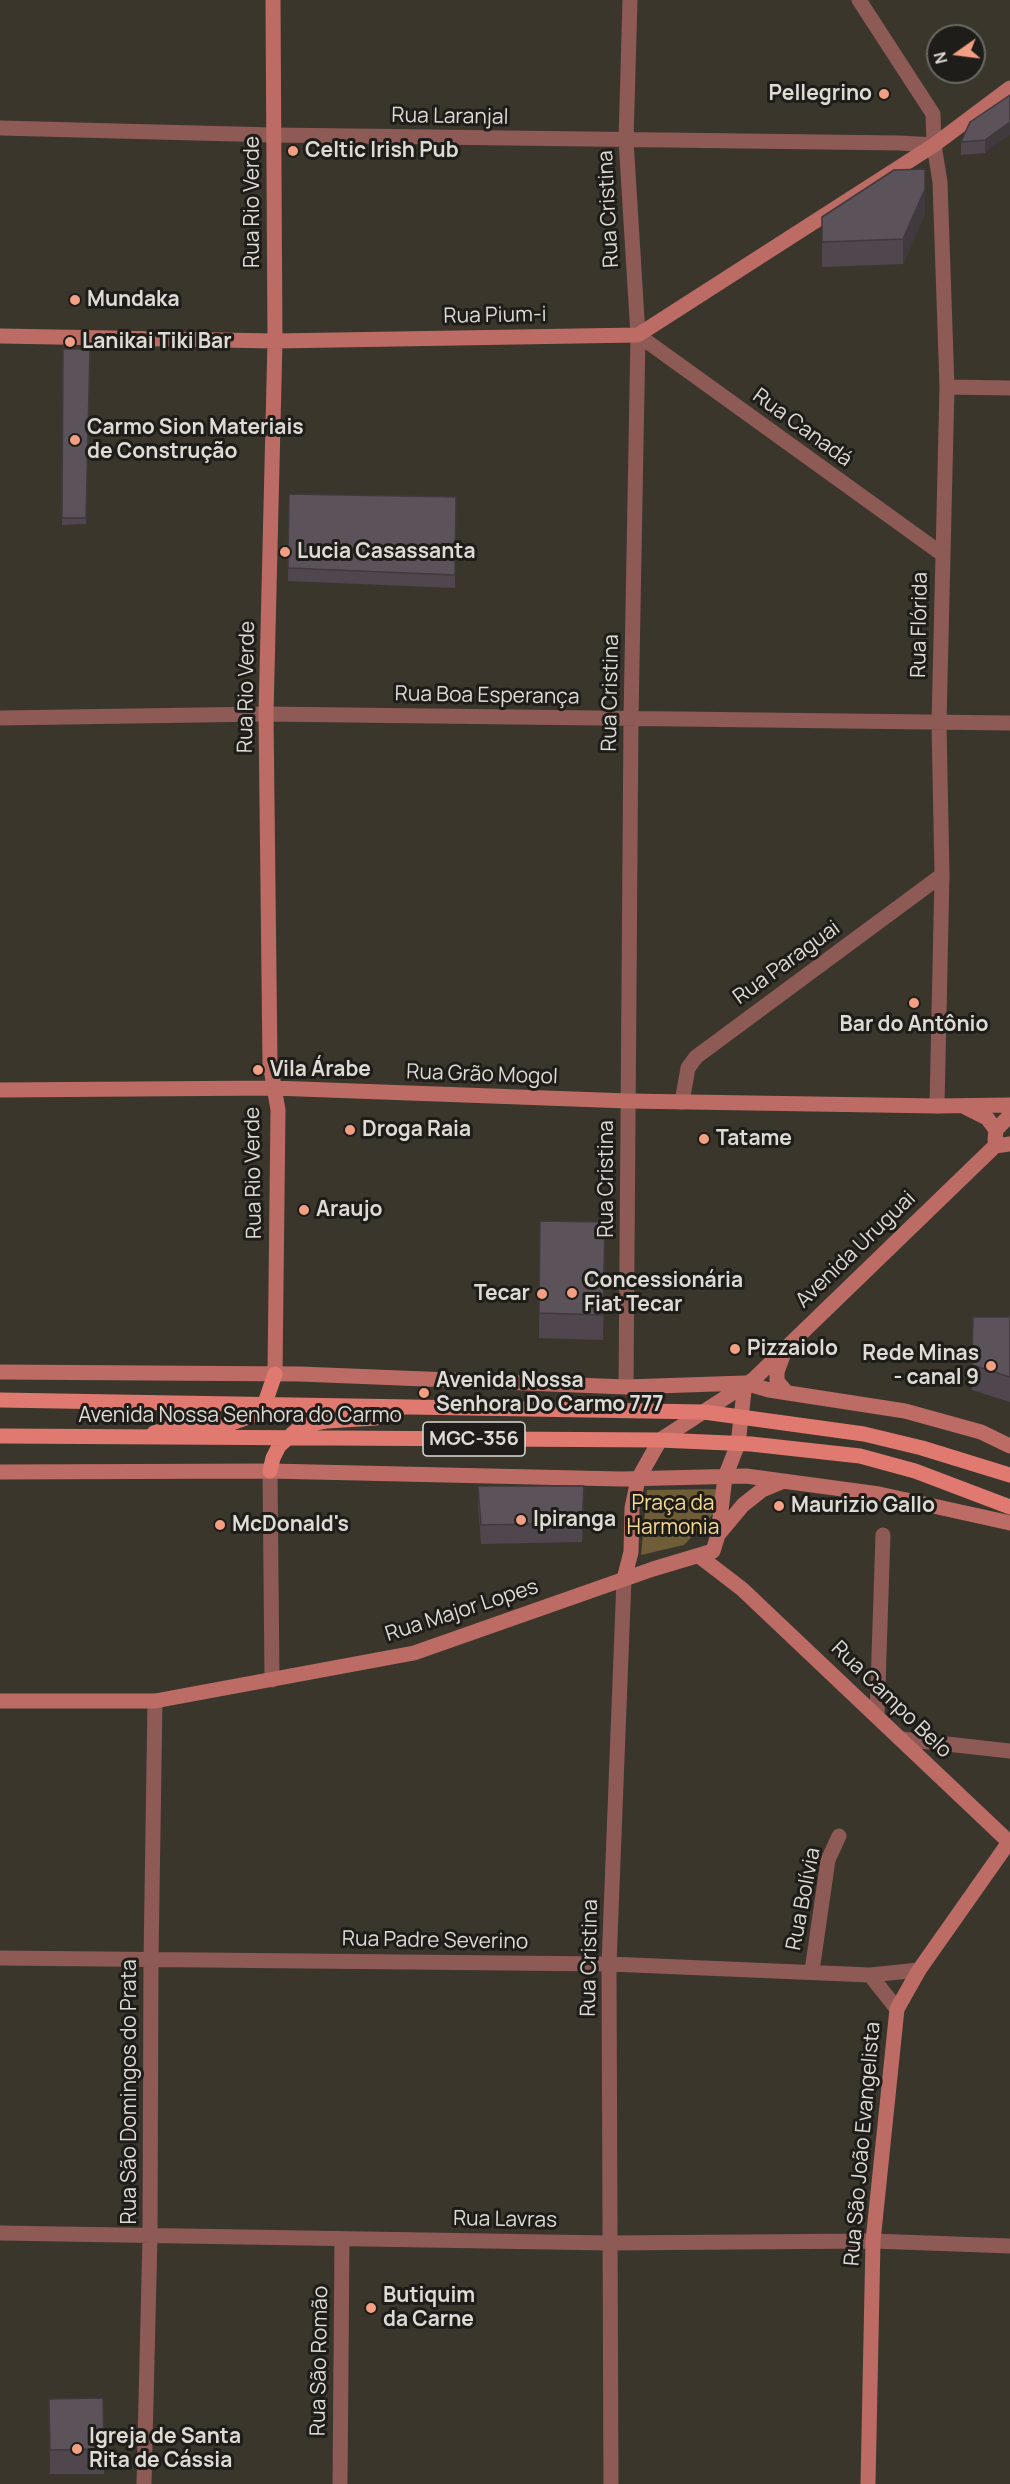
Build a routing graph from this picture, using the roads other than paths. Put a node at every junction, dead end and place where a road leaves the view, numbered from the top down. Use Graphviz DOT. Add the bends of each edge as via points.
graph roads {
  1 [pos="273,0"];
  2 [pos="630,0"];
  3 [pos="859,0"];
  4 [pos="1010,88"];
  5 [pos="0,128"];
  6 [pos="274,135"];
  7 [pos="626,140"];
  8 [pos="900,143"];
  9 [pos="934,145"];
  10 [pos="908,160"];
  11 [pos="638,335"];
  12 [pos="0,336"];
  13 [pos="275,341"];
  14 [pos="947,387"];
  15 [pos="1010,388"];
  16 [pos="942,555"];
  17 [pos="266,714"];
  18 [pos="0,718"];
  19 [pos="632,718"];
  20 [pos="939,723"];
  21 [pos="1010,723"];
  22 [pos="942,875"];
  23 [pos="273,1088"];
  24 [pos="0,1090"];
  25 [pos="628,1101"];
  26 [pos="682,1102"];
  27 [pos="1010,1104"];
  28 [pos="937,1106"];
  29 [pos="962,1106"];
  30 [pos="1010,1115"];
  31 [pos="996,1130"];
  32 [pos="1002,1145"];
  33 [pos="787,1345"];
  34 [pos="0,1372"];
  35 [pos="274,1374"];
  36 [pos="745,1383"];
  37 [pos="626,1388"];
  38 [pos="787,1393"];
  39 [pos="0,1400"];
  40 [pos="265,1403"];
  41 [pos="412,1406"];
  42 [pos="704,1412"];
  43 [pos="742,1418"];
  44 [pos="0,1436"];
  45 [pos="146,1436"];
  46 [pos="287,1437"];
  47 [pos="660,1440"];
  48 [pos="738,1444"];
  49 [pos="1010,1446"];
  50 [pos="270,1471"];
  51 [pos="0,1472"];
  52 [pos="1010,1474"];
  53 [pos="725,1477"];
  54 [pos="638,1479"];
  55 [pos="783,1481"];
  56 [pos="1010,1507"];
  57 [pos="1010,1523"];
  58 [pos="718,1535"];
  59 [pos="883,1535"];
  60 [pos="631,1552"];
  61 [pos="706,1554"];
  62 [pos="653,1569"];
  63 [pos="624,1579"];
  64 [pos="272,1680"];
  65 [pos="0,1701"];
  66 [pos="155,1701"];
  67 [pos="877,1715"];
  68 [pos="902,1739"];
  69 [pos="1010,1751"];
  70 [pos="839,1836"];
  71 [pos="1010,1842"];
  72 [pos="0,1958"];
  73 [pos="151,1959"];
  74 [pos="609,1964"];
  75 [pos="919,1970"];
  76 [pos="812,1971"];
  77 [pos="870,1975"];
  78 [pos="897,2009"];
  79 [pos="0,2233"];
  80 [pos="150,2236"];
  81 [pos="342,2239"];
  82 [pos="873,2241"];
  83 [pos="609,2243"];
  84 [pos="1010,2246"];
  85 [pos="144,2484"];
  86 [pos="340,2484"];
  87 [pos="611,2484"];
  88 [pos="868,2484"];
  1 -- 6 [label="street, Rua Rio Verde"];
  2 -- 7 [label="street, Rua Cristina"];
  3 -- 9 [label="street, Rua Flórida" via="933,114"];
  4 -- 9 [label="street"];
  5 -- 6 [label="street, Rua Laranjal"];
  6 -- 7 [label="street, Rua Laranjal"];
  6 -- 13 [label="street, Rua Rio Verde"];
  7 -- 8 [label="street, Rua Laranjal"];
  7 -- 11 [label="street, Rua Cristina"];
  8 -- 9 [label="street, Rua Laranjal"];
  8 -- 10 [label="street" via="907,149"];
  9 -- 10 [label="street"];
  9 -- 14 [label="street, Rua Flórida" via="940,182"];
  10 -- 11 [label="street"];
  11 -- 13 [label="street, Rua Pium-i"];
  11 -- 16 [label="street, Rua Canadá"];
  11 -- 19 [label="street, Rua Cristina"];
  12 -- 13 [label="street, Rua Pium-i"];
  13 -- 17 [label="street, Rua Rio Verde"];
  14 -- 15 [label="street"];
  14 -- 16 [label="street, Rua Flórida"];
  16 -- 20 [label="street, Rua Flórida"];
  17 -- 18 [label="street, Rua Boa Esperança"];
  17 -- 19 [label="street, Rua Boa Esperança"];
  17 -- 23 [label="street, Rua Rio Verde"];
  19 -- 20 [label="street, Rua Boa Esperança"];
  19 -- 25 [label="street, Rua Cristina"];
  20 -- 21 [label="street, Rua Boa Esperança"];
  20 -- 22 [label="street, Rua Flórida"];
  22 -- 26 [label="street, Rua Paraguai" via="696,1057 688,1068"];
  22 -- 28 [label="street, Rua Flórida"];
  23 -- 24 [label="street, Rua Grão Mogol"];
  23 -- 25 [label="street, Rua Grão Mogol"];
  23 -- 35 [label="street, Rua Rio Verde" via="278,1110"];
  25 -- 26 [label="street, Rua Grão Mogol"];
  25 -- 37 [label="street, Rua Cristina"];
  26 -- 28 [label="street, Rua Grão Mogol"];
  27 -- 29 [label="street, Rua Grão Mogol"];
  28 -- 29 [label="street, Rua Grão Mogol"];
  29 -- 31 [label="street, Rua Grão Mogol" via="987,1118"];
  30 -- 31 [label="street"];
  31 -- 32 [label="street, Avenida Uruguai"];
  32 -- 33 [label="street, Avenida Uruguai"];
  33 -- 36 [label="street, Avenida Uruguai" via="754,1379"];
  33 -- 38 [label="street" via="777,1381"];
  34 -- 35 [label="street, Avenida Nossa Senhora do Carmo"];
  35 -- 37 [label="street, Avenida Nossa Senhora do Carmo"];
  35 -- 40 [label="main road"];
  36 -- 37 [label="street, Avenida Nossa Senhora do Carmo"];
  36 -- 38 [label="street, Avenida Nossa Senhora do Carmo"];
  36 -- 42 [label="street, Avenida Uruguai"];
  36 -- 43 [label="street"];
  38 -- 49 [label="street, Avenida Nossa Senhora do Carmo" via="905,1411 981,1432"];
  39 -- 40 [label="main road, Avenida Nossa Senhora do Carmo / MGC-356"];
  40 -- 41 [label="main road, Avenida Nossa Senhora do Carmo / MGC-356"];
  40 -- 45 [label="main road" via="254,1415 232,1423 186,1423"];
  41 -- 42 [label="main road, Avenida Nossa Senhora do Carmo / MGC-356"];
  41 -- 46 [label="main road" via="376,1418 301,1426"];
  42 -- 43 [label="main road, Avenida Nossa Senhora do Carmo / MGC-356"];
  42 -- 47 [label="street, Avenida Uruguai"];
  43 -- 48 [label="street"];
  43 -- 52 [label="main road, Avenida Nossa Senhora do Carmo / MGC-356" via="864,1434"];
  44 -- 45 [label="main road, Avenida Nossa Senhora do Carmo / MGC-356"];
  45 -- 46 [label="main road, Avenida Nossa Senhora do Carmo / MGC-356"];
  46 -- 47 [label="main road, Avenida Nossa Senhora do Carmo / MGC-356"];
  46 -- 50 [label="main road" via="273,1458"];
  47 -- 48 [label="main road, Avenida Nossa Senhora do Carmo / MGC-356"];
  47 -- 54 [label="street, Rua Cristina"];
  48 -- 53 [label="street"];
  48 -- 56 [label="main road, Avenida Nossa Senhora do Carmo / MGC-356" via="860,1456 915,1471"];
  50 -- 51 [label="street, MGC-356"];
  50 -- 54 [label="street, MGC-356"];
  50 -- 64 [label="street"];
  53 -- 54 [label="street, MGC-356"];
  53 -- 55 [label="street, MGC-356"];
  53 -- 58 [label="street"];
  54 -- 60 [label="street, Rua Cristina" via="632,1508"];
  55 -- 57 [label="street, MGC-356" via="879,1494"];
  55 -- 58 [label="street" via="762,1490 743,1505"];
  58 -- 61 [label="street"];
  59 -- 67 [label="street"];
  60 -- 62 [label="street" via="639,1563"];
  60 -- 63 [label="street, Rua Cristina"];
  61 -- 62 [label="street, Rua Major Lopes"];
  61 -- 67 [label="street, Rua Campo Belo"];
  62 -- 63 [label="street, Rua Major Lopes"];
  63 -- 64 [label="street, Rua Major Lopes" via="414,1653"];
  63 -- 74 [label="street, Rua Cristina"];
  64 -- 66 [label="street, Rua Major Lopes"];
  65 -- 66 [label="street, Rua Major Lopes"];
  66 -- 73 [label="street, Rua São Domingos do Prata"];
  67 -- 68 [label="street, Rua Campo Belo"];
  68 -- 69 [label="street"];
  68 -- 71 [label="street, Rua Campo Belo"];
  70 -- 76 [label="street, Rua Bolívia" via="828,1860"];
  71 -- 75 [label="street, Rua São João Evangelista"];
  72 -- 73 [label="street, Rua Padre Severino"];
  73 -- 74 [label="street, Rua Padre Severino"];
  73 -- 80 [label="street, Rua São Domingos do Prata"];
  74 -- 76 [label="street, Rua Padre Severino"];
  74 -- 83 [label="street, Rua Cristina"];
  75 -- 77 [label="street, Rua Padre Severino"];
  75 -- 78 [label="street, Rua São João Evangelista"];
  76 -- 77 [label="street, Rua Padre Severino"];
  77 -- 78 [label="street"];
  78 -- 82 [label="street, Rua São João Evangelista"];
  79 -- 80 [label="street, Rua Lavras"];
  80 -- 81 [label="street, Rua Lavras"];
  80 -- 85 [label="street, Rua São Domingos do Prata"];
  81 -- 83 [label="street, Rua Lavras"];
  81 -- 86 [label="street, Rua São Romão"];
  82 -- 83 [label="street, Rua Lavras"];
  82 -- 84 [label="street, Rua Lavras"];
  82 -- 88 [label="street, Rua São João Evangelista"];
  83 -- 87 [label="street, Rua Cristina"];
}
